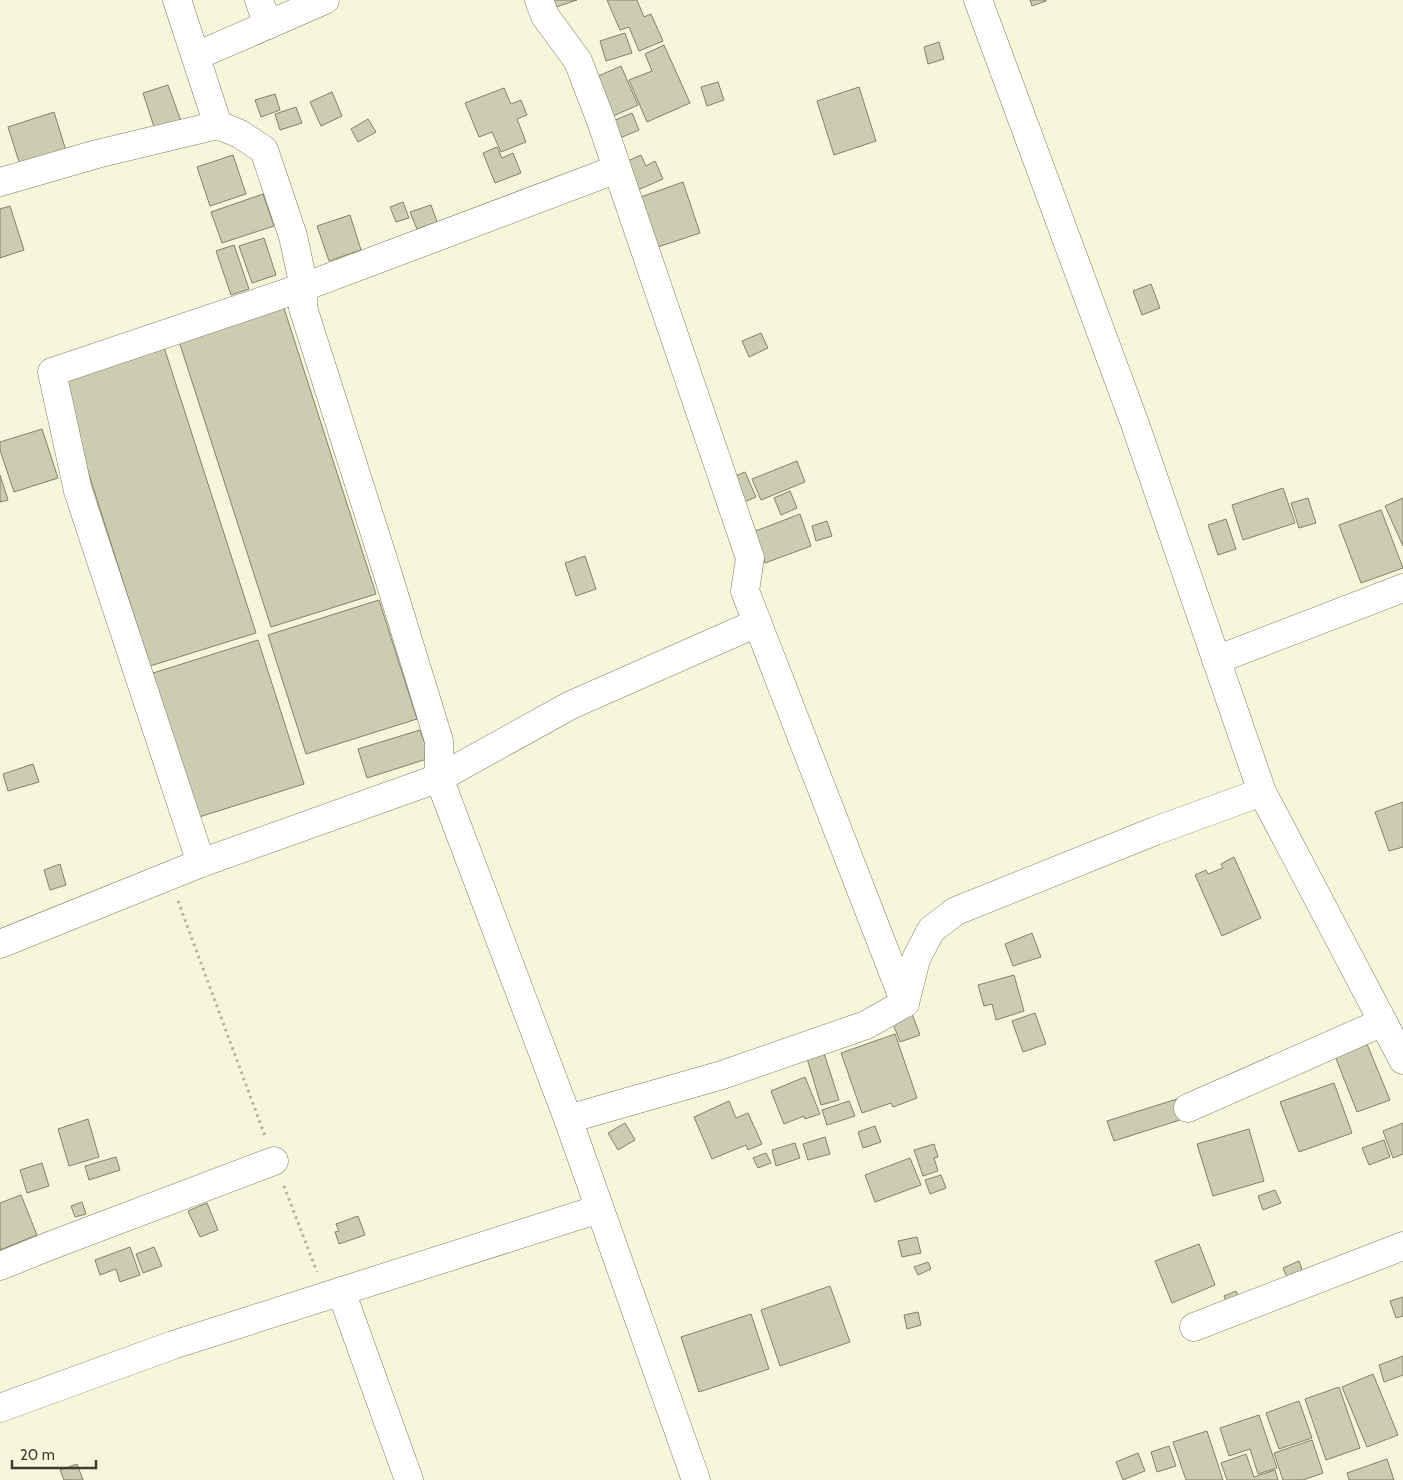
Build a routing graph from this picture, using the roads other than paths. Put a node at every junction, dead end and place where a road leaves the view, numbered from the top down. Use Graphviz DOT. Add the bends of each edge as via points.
graph roads {
  1 [pos="177,0"];
  2 [pos="325,0"];
  3 [pos="539,0"];
  4 [pos="978,0"];
  5 [pos="263,12"];
  6 [pos="196,56"];
  7 [pos="218,125"];
  8 [pos="617,169"];
  9 [pos="0,182"];
  10 [pos="304,287"];
  11 [pos="1403,588"];
  12 [pos="757,623"];
  13 [pos="1216,660"];
  14 [pos="439,778"];
  15 [pos="1262,792"];
  16 [pos="201,863"];
  17 [pos="0,944"];
  18 [pos="906,1003"];
  19 [pos="1383,1022"];
  20 [pos="1403,1060"];
  21 [pos="1188,1108"];
  22 [pos="568,1119"];
  23 [pos="274,1161"];
  24 [pos="599,1209"];
  25 [pos="1403,1246"];
  26 [pos="0,1266"];
  27 [pos="333,1294"];
  28 [pos="1194,1327"];
  29 [pos="0,1408"];
  30 [pos="409,1480"];
  31 [pos="696,1480"];
  1 -- 6 [label="street"];
  2 -- 5 [label="street"];
  3 -- 8 [label="street" via="545,16 578,61"];
  4 -- 13 [label="street" via="1135,424"];
  5 -- 6 [label="street"];
  6 -- 7 [label="street"];
  7 -- 9 [label="street" via="97,154"];
  7 -- 10 [label="street" via="240,134 264,150 293,236"];
  8 -- 10 [label="street"];
  8 -- 12 [label="street" via="750,558 745,591"];
  10 -- 14 [label="street" via="303,308 438,741"];
  10 -- 16 [label="street" via="52,372 78,491"];
  11 -- 13 [label="street"];
  12 -- 14 [label="street" via="571,705"];
  12 -- 18 [label="street"];
  13 -- 15 [label="street"];
  14 -- 16 [label="street"];
  14 -- 22 [label="street"];
  15 -- 18 [label="street" via="956,911 931,930 916,959"];
  15 -- 19 [label="street"];
  16 -- 17 [label="street"];
  18 -- 22 [label="street" via="866,1025 722,1075"];
  19 -- 20 [label="street"];
  19 -- 21 [label="street"];
  22 -- 24 [label="street"];
  23 -- 26 [label="street"];
  24 -- 27 [label="street"];
  24 -- 31 [label="street"];
  25 -- 28 [label="street"];
  27 -- 29 [label="street" via="173,1345"];
  27 -- 30 [label="street"];
}
